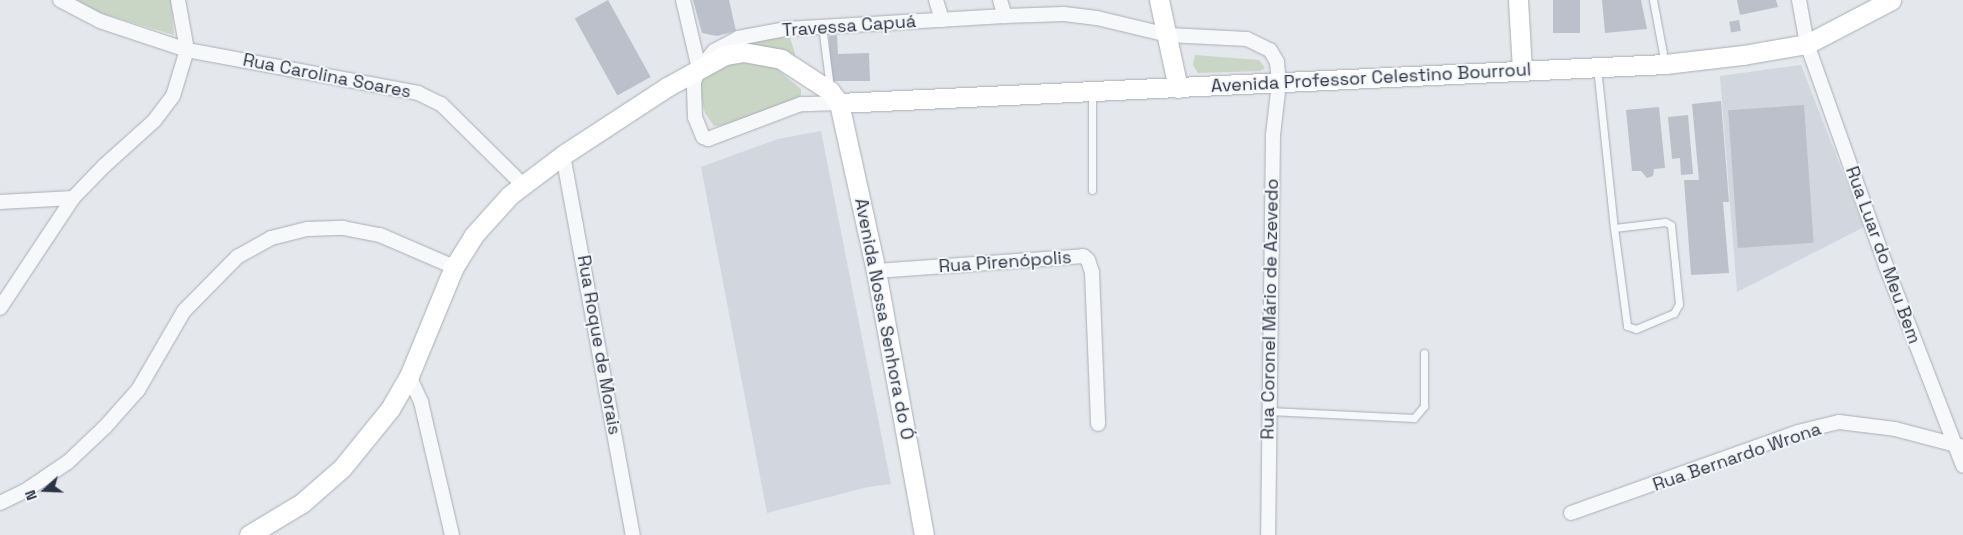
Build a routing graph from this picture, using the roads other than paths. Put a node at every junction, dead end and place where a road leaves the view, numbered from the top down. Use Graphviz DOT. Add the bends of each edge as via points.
graph roads {
  1 [pos="60,0"];
  2 [pos="178,0"];
  3 [pos="683,0"];
  4 [pos="936,0"];
  5 [pos="1000,0"];
  6 [pos="1159,0"];
  7 [pos="1518,0"];
  8 [pos="1653,0"];
  9 [pos="1798,0"];
  10 [pos="1889,1"];
  11 [pos="1005,16"];
  12 [pos="942,20"];
  13 [pos="822,26"];
  14 [pos="1168,35"];
  15 [pos="1807,44"];
  16 [pos="188,50"];
  17 [pos="1666,64"];
  18 [pos="1596,66"];
  19 [pos="699,69"];
  20 [pos="1522,70"];
  21 [pos="1279,82"];
  22 [pos="1178,88"];
  23 [pos="1092,92"];
  24 [pos="835,97"];
  25 [pos="563,156"];
  26 [pos="523,185"];
  27 [pos="1092,190"];
  28 [pos="74,198"];
  29 [pos="0,202"];
  30 [pos="1614,228"];
  31 [pos="454,267"];
  32 [pos="876,271"];
  33 [pos="0,308"];
  34 [pos="1424,353"];
  35 [pos="409,376"];
  36 [pos="1268,411"];
  37 [pos="1098,424"];
  38 [pos="1959,446"];
  39 [pos="1963,466"];
  40 [pos="0,503"];
  41 [pos="1571,513"];
  42 [pos="248,535"];
  43 [pos="452,535"];
  44 [pos="633,535"];
  45 [pos="924,535"];
  46 [pos="1268,535"];
  1 -- 16 [label="street, Rua Carolina Soares" via="100,21"];
  2 -- 16 [label="street"];
  3 -- 19 [label="street"];
  4 -- 12 [label="street"];
  5 -- 11 [label="street"];
  6 -- 14 [label="main road"];
  7 -- 20 [label="main road"];
  8 -- 17 [label="lane"];
  9 -- 15 [label="street, Rua Luar do Meu Bem"];
  10 -- 15 [label="main road, Avenida Professor Celestino Bourroul"];
  11 -- 12 [label="street, Travessa Capuá"];
  11 -- 14 [label="street, Travessa Capuá" via="1064,14 1097,18"];
  12 -- 13 [label="street, Travessa Capuá"];
  13 -- 19 [label="street, Travessa Capuá" via="738,38 714,51"];
  13 -- 24 [label="lane"];
  14 -- 21 [label="street, Rua Coronel Mário de Azevedo" via="1228,37 1262,44 1277,62"];
  14 -- 22 [label="main road"];
  15 -- 17 [label="main road, Avenida Professor Celestino Bourroul" via="1744,56"];
  15 -- 38 [label="street, Rua Luar do Meu Bem"];
  16 -- 26 [label="street, Rua Carolina Soares" via="418,93 441,104"];
  16 -- 28 [label="street" via="173,96 154,121"];
  17 -- 18 [label="main road, Avenida Professor Celestino Bourroul"];
  18 -- 20 [label="main road, Avenida Professor Celestino Bourroul"];
  18 -- 30 [label="lane"];
  19 -- 24 [label="main road, Travessa Capuá" via="726,55 743,52 769,54"];
  19 -- 24 [label="street" via="693,95 695,116 704,138 800,104"];
  19 -- 25 [label="main road"];
  20 -- 21 [label="main road, Avenida Professor Celestino Bourroul"];
  21 -- 22 [label="main road, Avenida Professor Celestino Bourroul"];
  21 -- 36 [label="street, Rua Coronel Mário de Azevedo" via="1273,135"];
  22 -- 23 [label="main road, Avenida Professor Celestino Bourroul"];
  23 -- 24 [label="main road, Avenida Professor Celestino Bourroul"];
  23 -- 27 [label="lane"];
  24 -- 32 [label="main road, Avenida Nossa Senhora do Ó"];
  25 -- 26 [label="main road"];
  25 -- 44 [label="street, Rua Roque de Morais"];
  26 -- 31 [label="main road" via="494,211"];
  28 -- 29 [label="street"];
  28 -- 33 [label="street"];
  30 -- 30 [label="lane" via="1665,222 1671,225 1679,304 1674,313 1636,329 1627,326"];
  31 -- 35 [label="main road"];
  31 -- 40 [label="street" via="380,235 343,228 308,229 271,238 237,257 190,304 138,390 105,428 68,462 25,492"];
  32 -- 37 [label="street, Rua Pirenópolis" via="1083,256 1092,272"];
  32 -- 45 [label="main road, Avenida Nossa Senhora do Ó"];
  34 -- 36 [label="lane" via="1424,406 1414,418"];
  35 -- 42 [label="main road" via="390,409 342,468 302,502"];
  35 -- 43 [label="street" via="421,402"];
  36 -- 46 [label="street, Rua Coronel Mário de Azevedo"];
  38 -- 39 [label="street, Rua Luar do Meu Bem"];
  38 -- 41 [label="street, Rua Bernardo Wrona" via="1895,429 1839,422 1798,432"];
}
